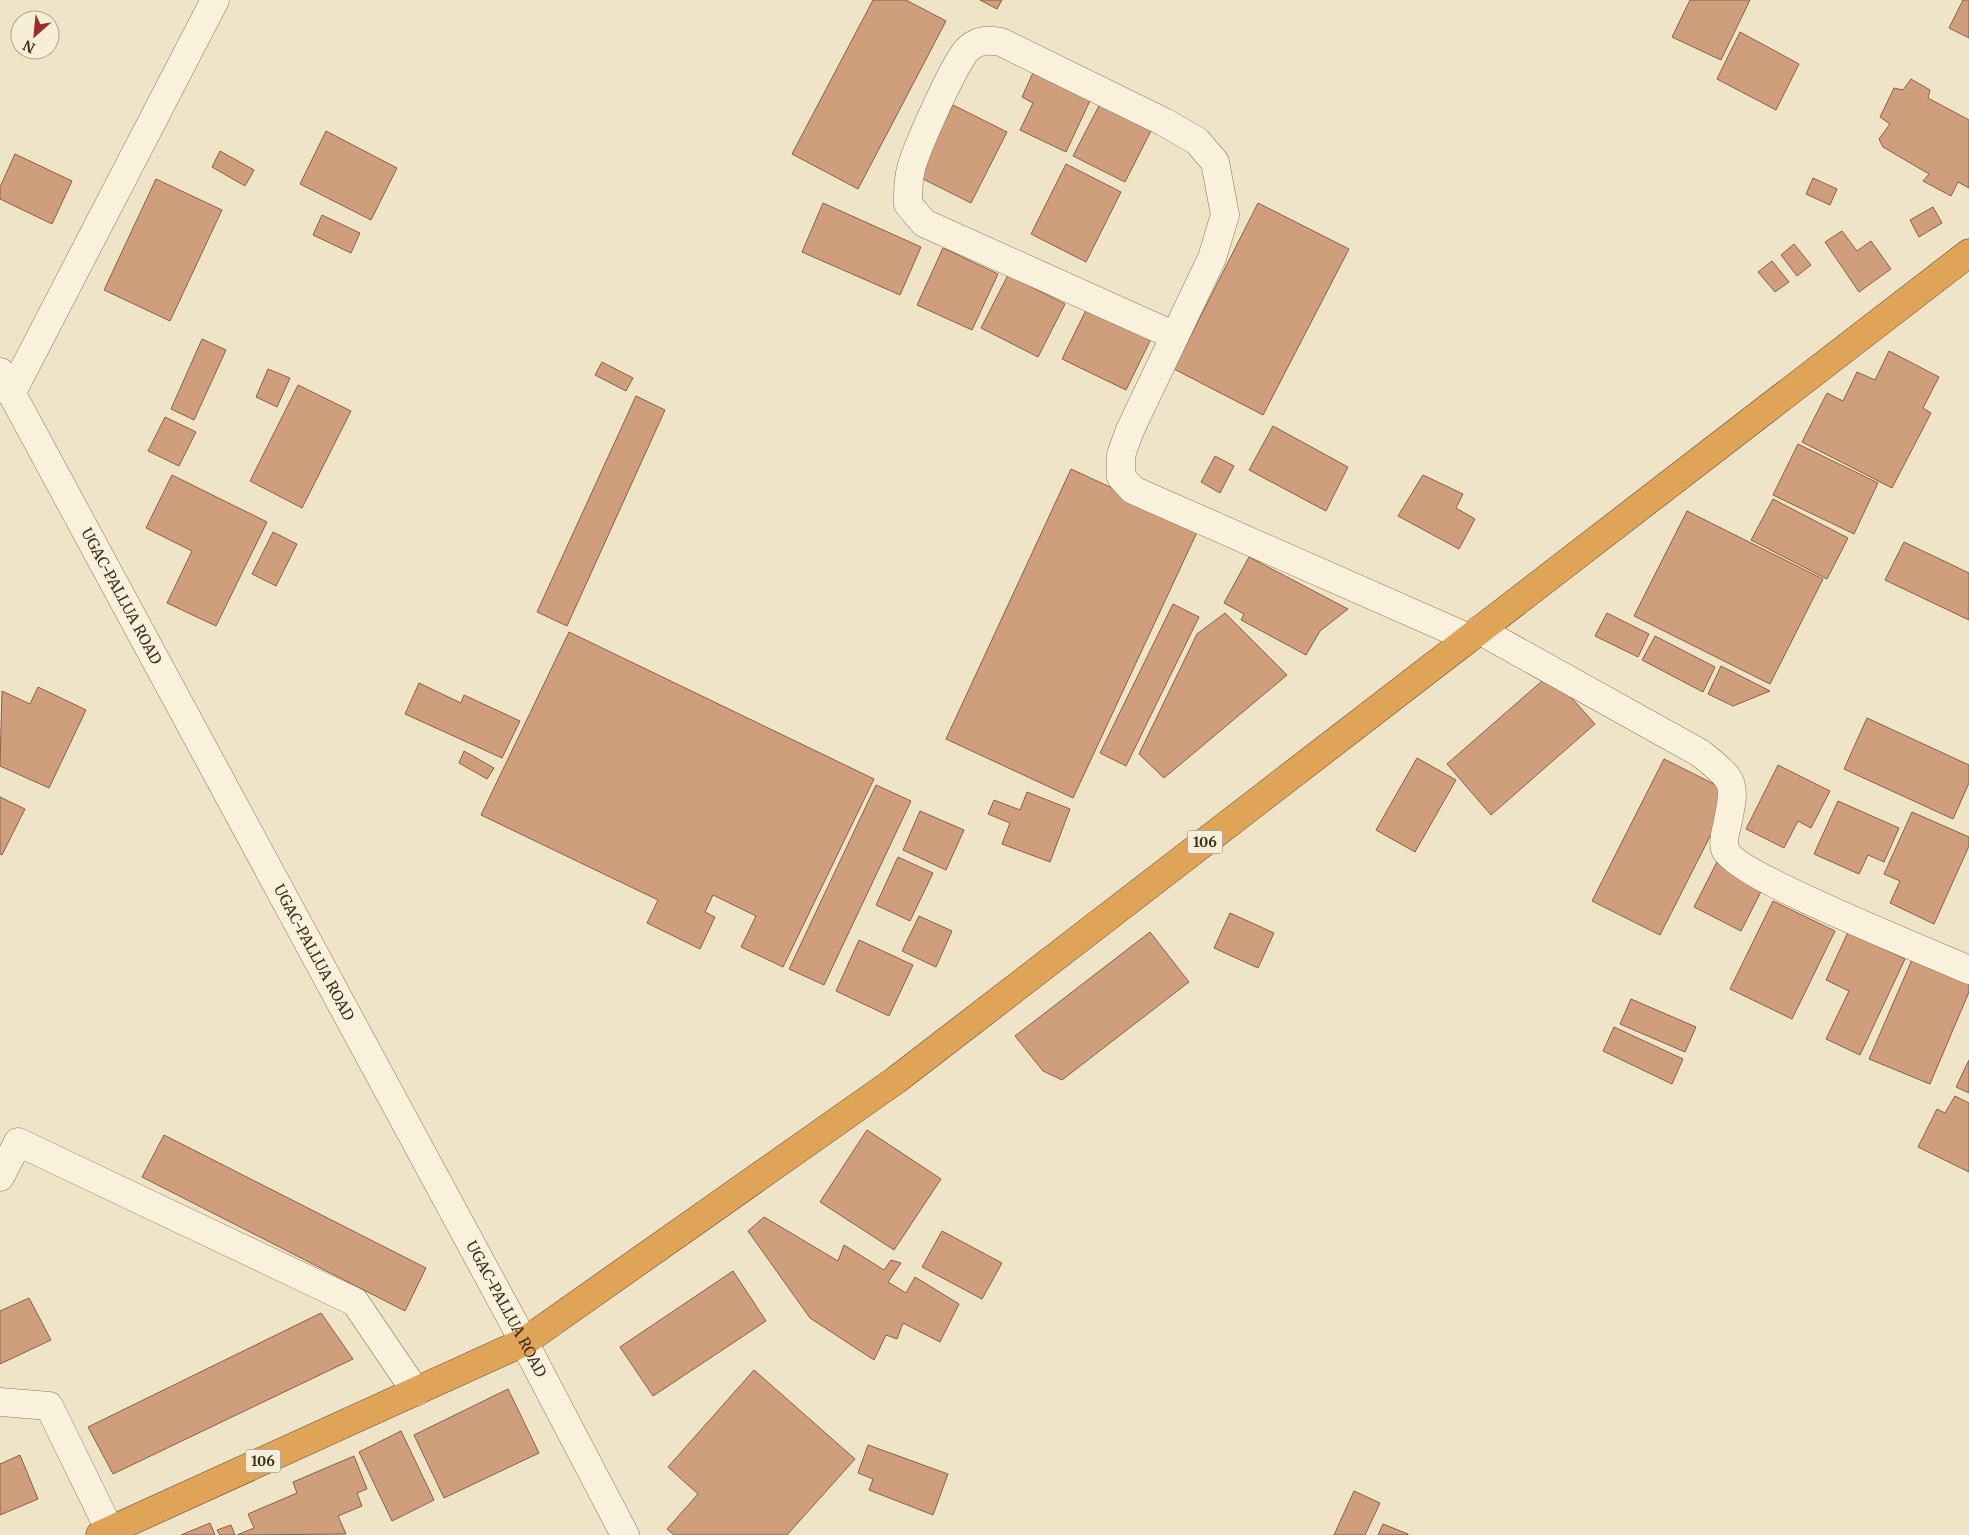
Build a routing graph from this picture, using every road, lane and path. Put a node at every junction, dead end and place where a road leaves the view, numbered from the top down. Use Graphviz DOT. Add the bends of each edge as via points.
graph roads {
  1 [pos="215,0"];
  2 [pos="1969,253"];
  3 [pos="1175,336"];
  4 [pos="6,383"];
  5 [pos="1474,634"];
  6 [pos="1969,970"];
  7 [pos="0,1178"];
  8 [pos="524,1342"];
  9 [pos="416,1392"];
  10 [pos="0,1402"];
  11 [pos="105,1533"];
  12 [pos="625,1535"];
  1 -- 4 [label="street"];
  2 -- 5 [label="highway, 106"];
  3 -- 3 [label="street" via="1212,258 1225,215 1215,162 1197,141 1164,122 1002,42 985,39 968,48 956,67 912,165 908,204 924,223"];
  3 -- 5 [label="street" via="1121,455 1121,477 1133,490"];
  4 -- 8 [label="street, UGAC-PALLUA ROAD"];
  5 -- 6 [label="street" via="1700,753 1718,768 1728,778 1734,792 1724,837 1725,848 1732,859 1777,886"];
  5 -- 8 [label="highway, 106" via="896,1080"];
  7 -- 9 [label="street" via="18,1142 355,1302"];
  8 -- 9 [label="highway, 106"];
  8 -- 12 [label="street, UGAC-PALLUA ROAD"];
  9 -- 11 [label="highway, 106"];
  10 -- 11 [label="street" via="48,1406"];
}
